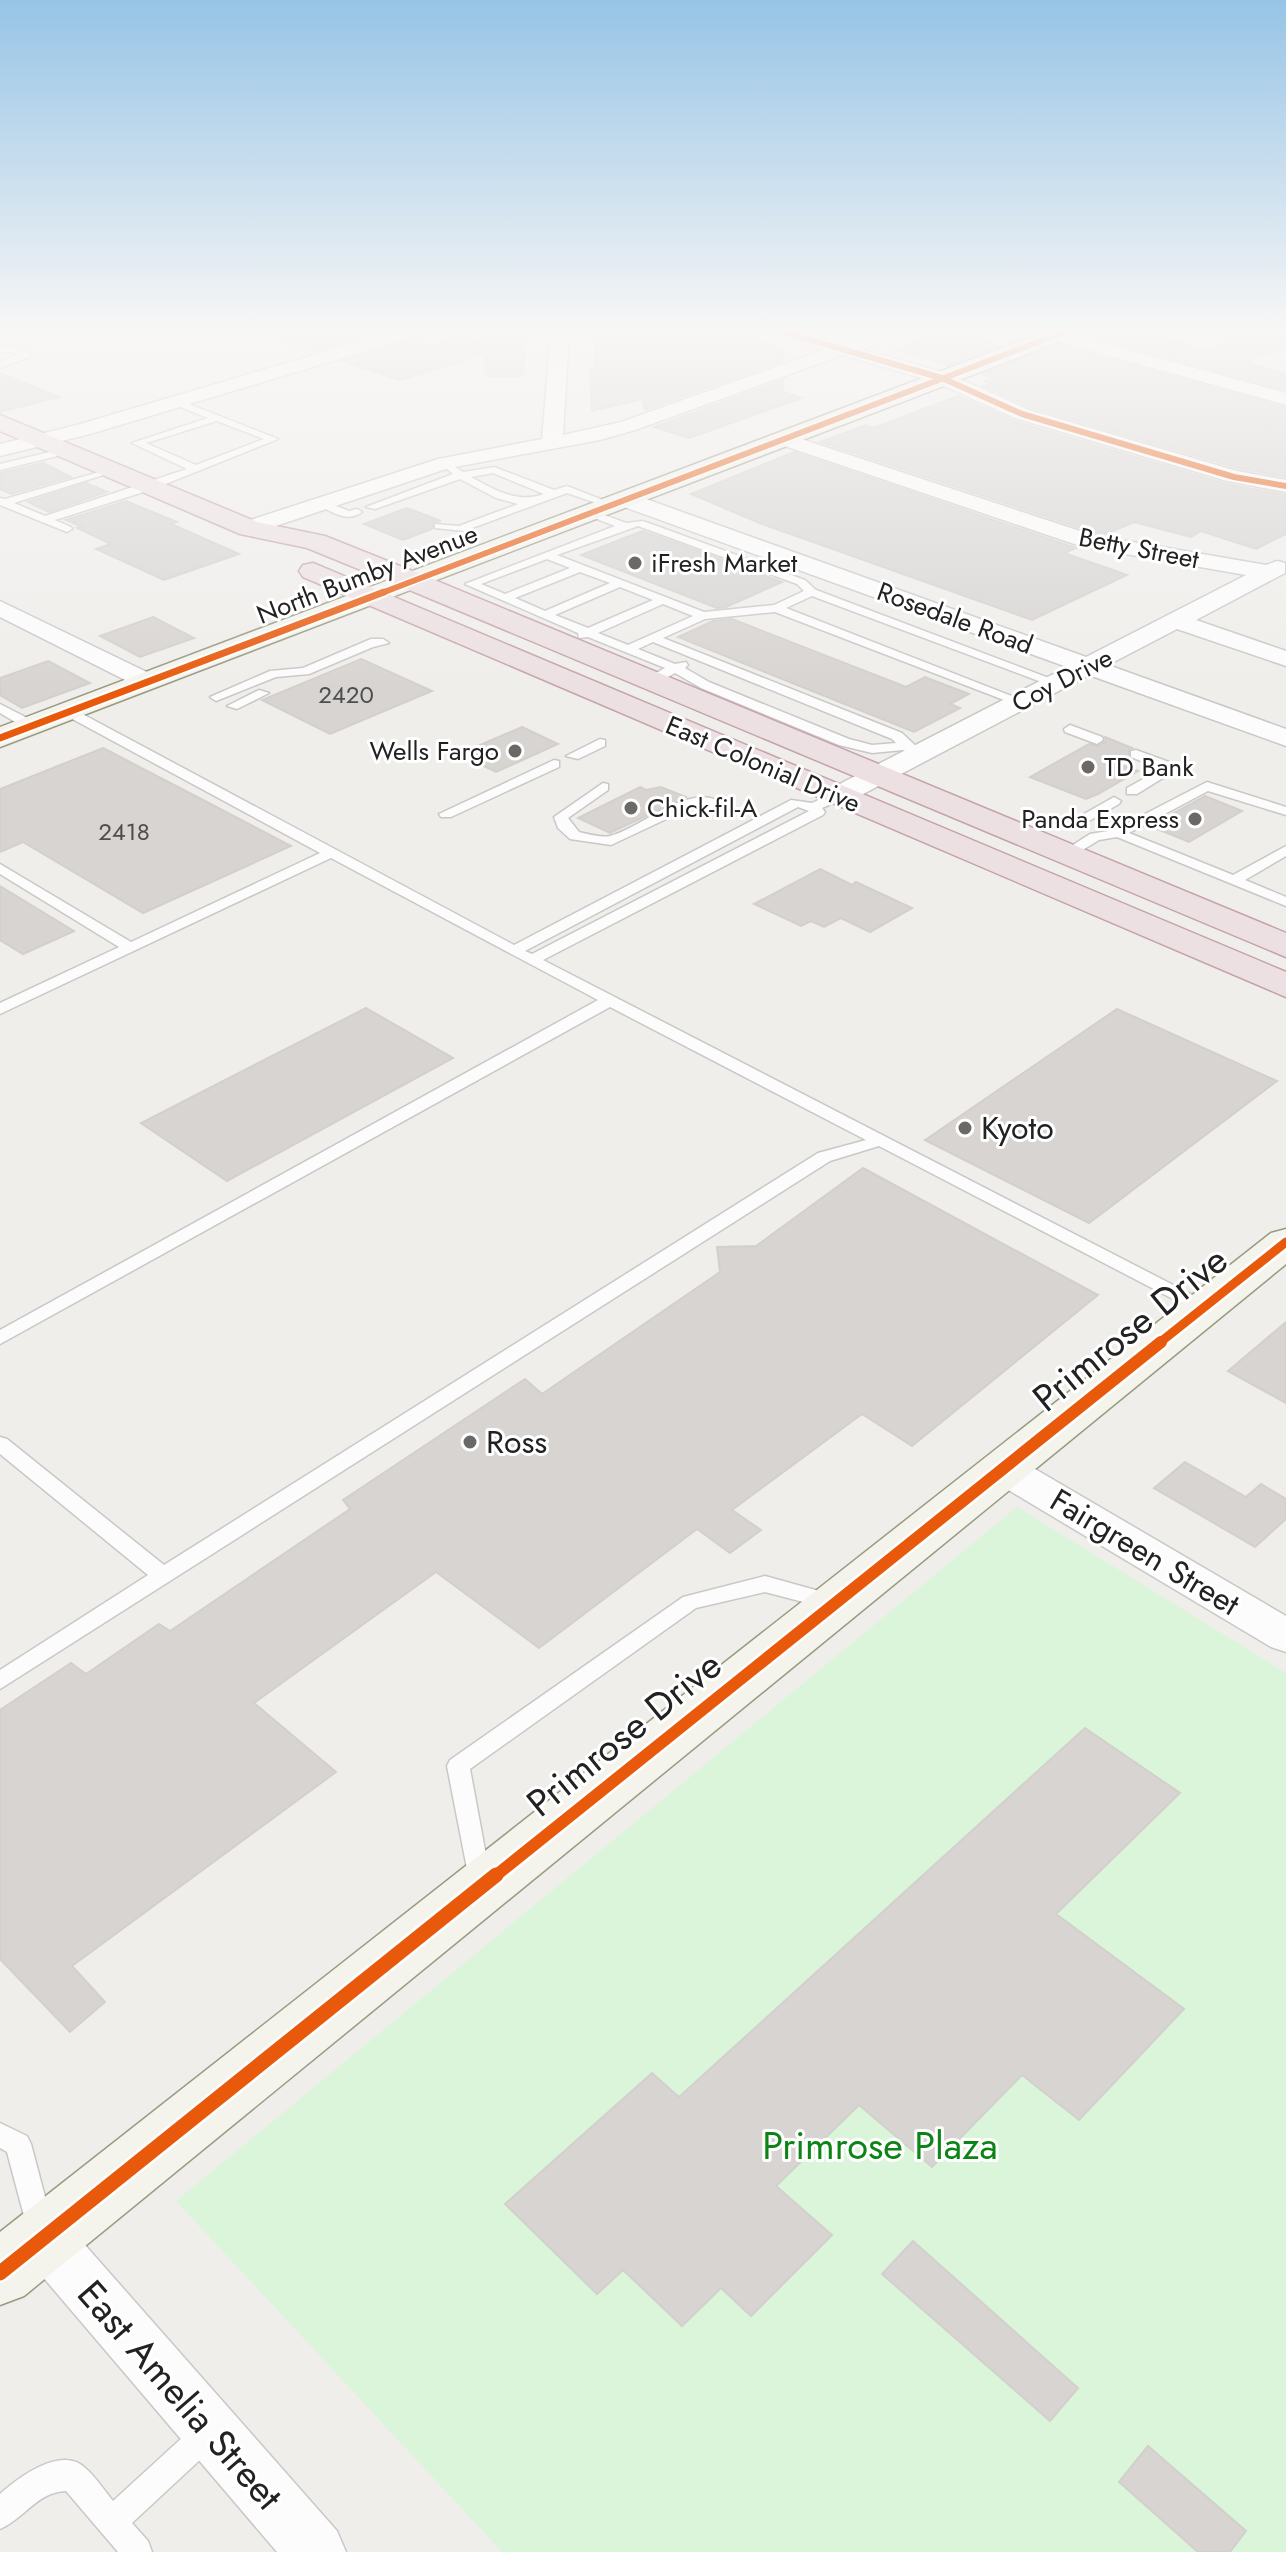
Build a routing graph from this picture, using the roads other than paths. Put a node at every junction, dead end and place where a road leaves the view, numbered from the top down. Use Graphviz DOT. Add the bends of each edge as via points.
graph roads {
  1 [pos="66,451"];
  2 [pos="156,451"];
  3 [pos="242,451"];
  4 [pos="523,451"];
  5 [pos="751,451"];
  6 [pos="819,451"];
  7 [pos="1147,451"];
  8 [pos="0,467"];
  9 [pos="197,469"];
  10 [pos="109,470"];
  11 [pos="459,473"];
  12 [pos="1286,486"];
  13 [pos="149,487"];
  14 [pos="554,494"];
  15 [pos="2,502"];
  16 [pos="528,502"];
  17 [pos="321,503"];
  18 [pos="607,505"];
  19 [pos="400,511"];
  20 [pos="357,512"];
  21 [pos="44,520"];
  22 [pos="439,526"];
  23 [pos="625,526"];
  24 [pos="249,528"];
  25 [pos="67,529"];
  26 [pos="547,555"];
  27 [pos="580,568"];
  28 [pos="1278,568"];
  29 [pos="410,580"];
  30 [pos="620,583"];
  31 [pos="812,592"];
  32 [pos="369,597"];
  33 [pos="505,598"];
  34 [pos="663,600"];
  35 [pos="0,608"];
  36 [pos="776,608"];
  37 [pos="545,615"];
  38 [pos="703,616"];
  39 [pos="1177,621"];
  40 [pos="575,638"];
  41 [pos="653,638"];
  42 [pos="383,643"];
  43 [pos="628,649"];
  44 [pos="1282,654"];
  45 [pos="699,657"];
  46 [pos="1089,666"];
  47 [pos="305,671"];
  48 [pos="663,675"];
  49 [pos="148,682"];
  50 [pos="282,683"];
  51 [pos="1056,683"];
  52 [pos="260,692"];
  53 [pos="1021,702"];
  54 [pos="0,708"];
  55 [pos="69,712"];
  56 [pos="32,726"];
  57 [pos="1070,729"];
  58 [pos="0,738"];
  59 [pos="1286,738"];
  60 [pos="1097,740"];
  61 [pos="600,743"];
  62 [pos="914,749"];
  63 [pos="1136,754"];
  64 [pos="573,756"];
  65 [pos="554,764"];
  66 [pos="878,776"];
  67 [pos="603,787"];
  68 [pos="1132,791"];
  69 [pos="1114,801"];
  70 [pos="826,802"];
  71 [pos="714,803"];
  72 [pos="1286,811"];
  73 [pos="446,814"];
  74 [pos="1084,818"];
  75 [pos="1118,833"];
  76 [pos="1286,850"];
  77 [pos="333,852"];
  78 [pos="1066,854"];
  79 [pos="0,868"];
  80 [pos="1234,880"];
  81 [pos="1286,902"];
  82 [pos="1286,945"];
  83 [pos="131,948"];
  84 [pos="514,951"];
  85 [pos="532,960"];
  86 [pos="1286,986"];
  87 [pos="610,1000"];
  88 [pos="0,1009"];
  89 [pos="879,1141"];
  90 [pos="1286,1242"];
  91 [pos="1204,1308"];
  92 [pos="0,1338"];
  93 [pos="0,1444"];
  94 [pos="1004,1469"];
  95 [pos="163,1576"];
  96 [pos="837,1603"];
  97 [pos="1286,1636"];
  98 [pos="0,1681"];
  99 [pos="480,1888"];
  100 [pos="0,2135"];
  101 [pos="22,2255"];
  102 [pos="211,2431"];
  103 [pos="0,2514"];
  104 [pos="112,2522"];
  105 [pos="137,2552"];
  106 [pos="316,2552"];
  1 -- 8 [label="lane"];
  1 -- 10 [label="highway, East Colonial Drive"];
  2 -- 9 [label="lane"];
  3 -- 9 [label="lane"];
  4 -- 11 [label="street"];
  5 -- 18 [label="street, North Bumby Avenue"];
  6 -- 28 [label="street, Betty Street" via="1088,541"];
  7 -- 12 [label="street"];
  9 -- 13 [label="lane"];
  10 -- 13 [label="highway, East Colonial Drive"];
  10 -- 15 [label="lane"];
  11 -- 14 [label="lane" via="494,470"];
  11 -- 16 [label="lane" via="472,484"];
  11 -- 17 [label="street"];
  11 -- 19 [label="lane" via="376,505"];
  13 -- 21 [label="lane"];
  13 -- 24 [label="highway, East Colonial Drive"];
  14 -- 16 [label="lane"];
  14 -- 18 [label="lane" via="567,489"];
  15 -- 21 [label="lane"];
  16 -- 22 [label="lane" via="460,529"];
  17 -- 20 [label="lane" via="349,515"];
  17 -- 24 [label="street"];
  18 -- 23 [label="lane"];
  18 -- 29 [label="street, North Bumby Avenue"];
  18 -- 46 [label="street, Rosedale Road"];
  21 -- 25 [label="lane"];
  23 -- 26 [label="lane"];
  23 -- 31 [label="lane" via="639,523 801,582"];
  24 -- 29 [label="highway, East Colonial Drive" via="315,542"];
  24 -- 32 [label="highway, East Colonial Drive" via="279,556"];
  26 -- 27 [label="lane"];
  26 -- 33 [label="lane" via="471,584"];
  27 -- 30 [label="lane"];
  27 -- 33 [label="lane"];
  28 -- 39 [label="street, Coy Drive"];
  29 -- 32 [label="street, North Bumby Avenue"];
  29 -- 40 [label="highway, East Colonial Drive"];
  30 -- 34 [label="lane"];
  30 -- 37 [label="lane"];
  31 -- 36 [label="lane"];
  31 -- 51 [label="lane"];
  32 -- 49 [label="street, North Bumby Avenue"];
  32 -- 70 [label="highway, East Colonial Drive"];
  33 -- 37 [label="lane"];
  34 -- 38 [label="lane"];
  34 -- 40 [label="lane"];
  35 -- 49 [label="street"];
  36 -- 38 [label="lane"];
  36 -- 53 [label="lane"];
  37 -- 40 [label="lane"];
  38 -- 41 [label="lane"];
  39 -- 44 [label="street"];
  39 -- 46 [label="street, Coy Drive"];
  40 -- 43 [label="lane"];
  40 -- 48 [label="highway, East Colonial Drive"];
  41 -- 43 [label="lane"];
  41 -- 45 [label="lane"];
  42 -- 47 [label="lane" via="371,643"];
  43 -- 48 [label="lane"];
  45 -- 48 [label="lane"];
  45 -- 62 [label="lane" via="897,736"];
  46 -- 51 [label="street, Coy Drive"];
  46 -- 59 [label="street, Rosedale Road"];
  47 -- 50 [label="lane"];
  47 -- 52 [label="lane" via="274,674 225,702"];
  48 -- 62 [label="lane" via="705,685 844,742 872,749"];
  48 -- 66 [label="highway, East Colonial Drive"];
  49 -- 55 [label="street, North Bumby Avenue"];
  51 -- 53 [label="street, Coy Drive"];
  53 -- 62 [label="street, Coy Drive"];
  54 -- 56 [label="lane"];
  55 -- 56 [label="street, North Bumby Avenue"];
  55 -- 77 [label="lane"];
  56 -- 58 [label="street, North Bumby Avenue"];
  57 -- 60 [label="lane"];
  61 -- 64 [label="lane"];
  62 -- 66 [label="street, Coy Drive"];
  63 -- 68 [label="lane" via="1172,768"];
  65 -- 73 [label="lane"];
  66 -- 70 [label="street, Coy Drive"];
  66 -- 78 [label="highway, East Colonial Drive"];
  67 -- 71 [label="lane" via="561,817 575,836 611,841 692,802"];
  69 -- 74 [label="lane"];
  70 -- 84 [label="lane" via="796,803"];
  70 -- 85 [label="lane" via="809,817"];
  70 -- 86 [label="highway, East Colonial Drive"];
  72 -- 75 [label="lane" via="1207,786"];
  75 -- 78 [label="lane" via="1095,837"];
  75 -- 80 [label="lane"];
  76 -- 80 [label="lane"];
  77 -- 83 [label="lane"];
  77 -- 84 [label="lane"];
  78 -- 82 [label="highway, East Colonial Drive"];
  79 -- 83 [label="lane"];
  80 -- 81 [label="lane"];
  83 -- 88 [label="lane"];
  84 -- 85 [label="lane"];
  85 -- 87 [label="lane"];
  87 -- 89 [label="lane"];
  87 -- 92 [label="lane"];
  89 -- 91 [label="lane"];
  89 -- 95 [label="lane" via="824,1157"];
  90 -- 91 [label="street, Primrose Drive"];
  91 -- 94 [label="street, Primrose Drive"];
  93 -- 95 [label="lane"];
  94 -- 96 [label="street, Primrose Drive"];
  94 -- 97 [label="street, Fairgreen Street"];
  95 -- 98 [label="lane"];
  96 -- 99 [label="street, Primrose Drive"];
  96 -- 99 [label="lane" via="765,1584 690,1602 458,1766"];
  99 -- 101 [label="street, Primrose Drive"];
  100 -- 101 [label="lane" via="18,2144"];
  101 -- 102 [label="street, East Amelia Street"];
  102 -- 104 [label="lane"];
  102 -- 106 [label="street, East Amelia Street"];
  103 -- 104 [label="lane" via="38,2481 73,2476"];
  104 -- 105 [label="lane"];
}
